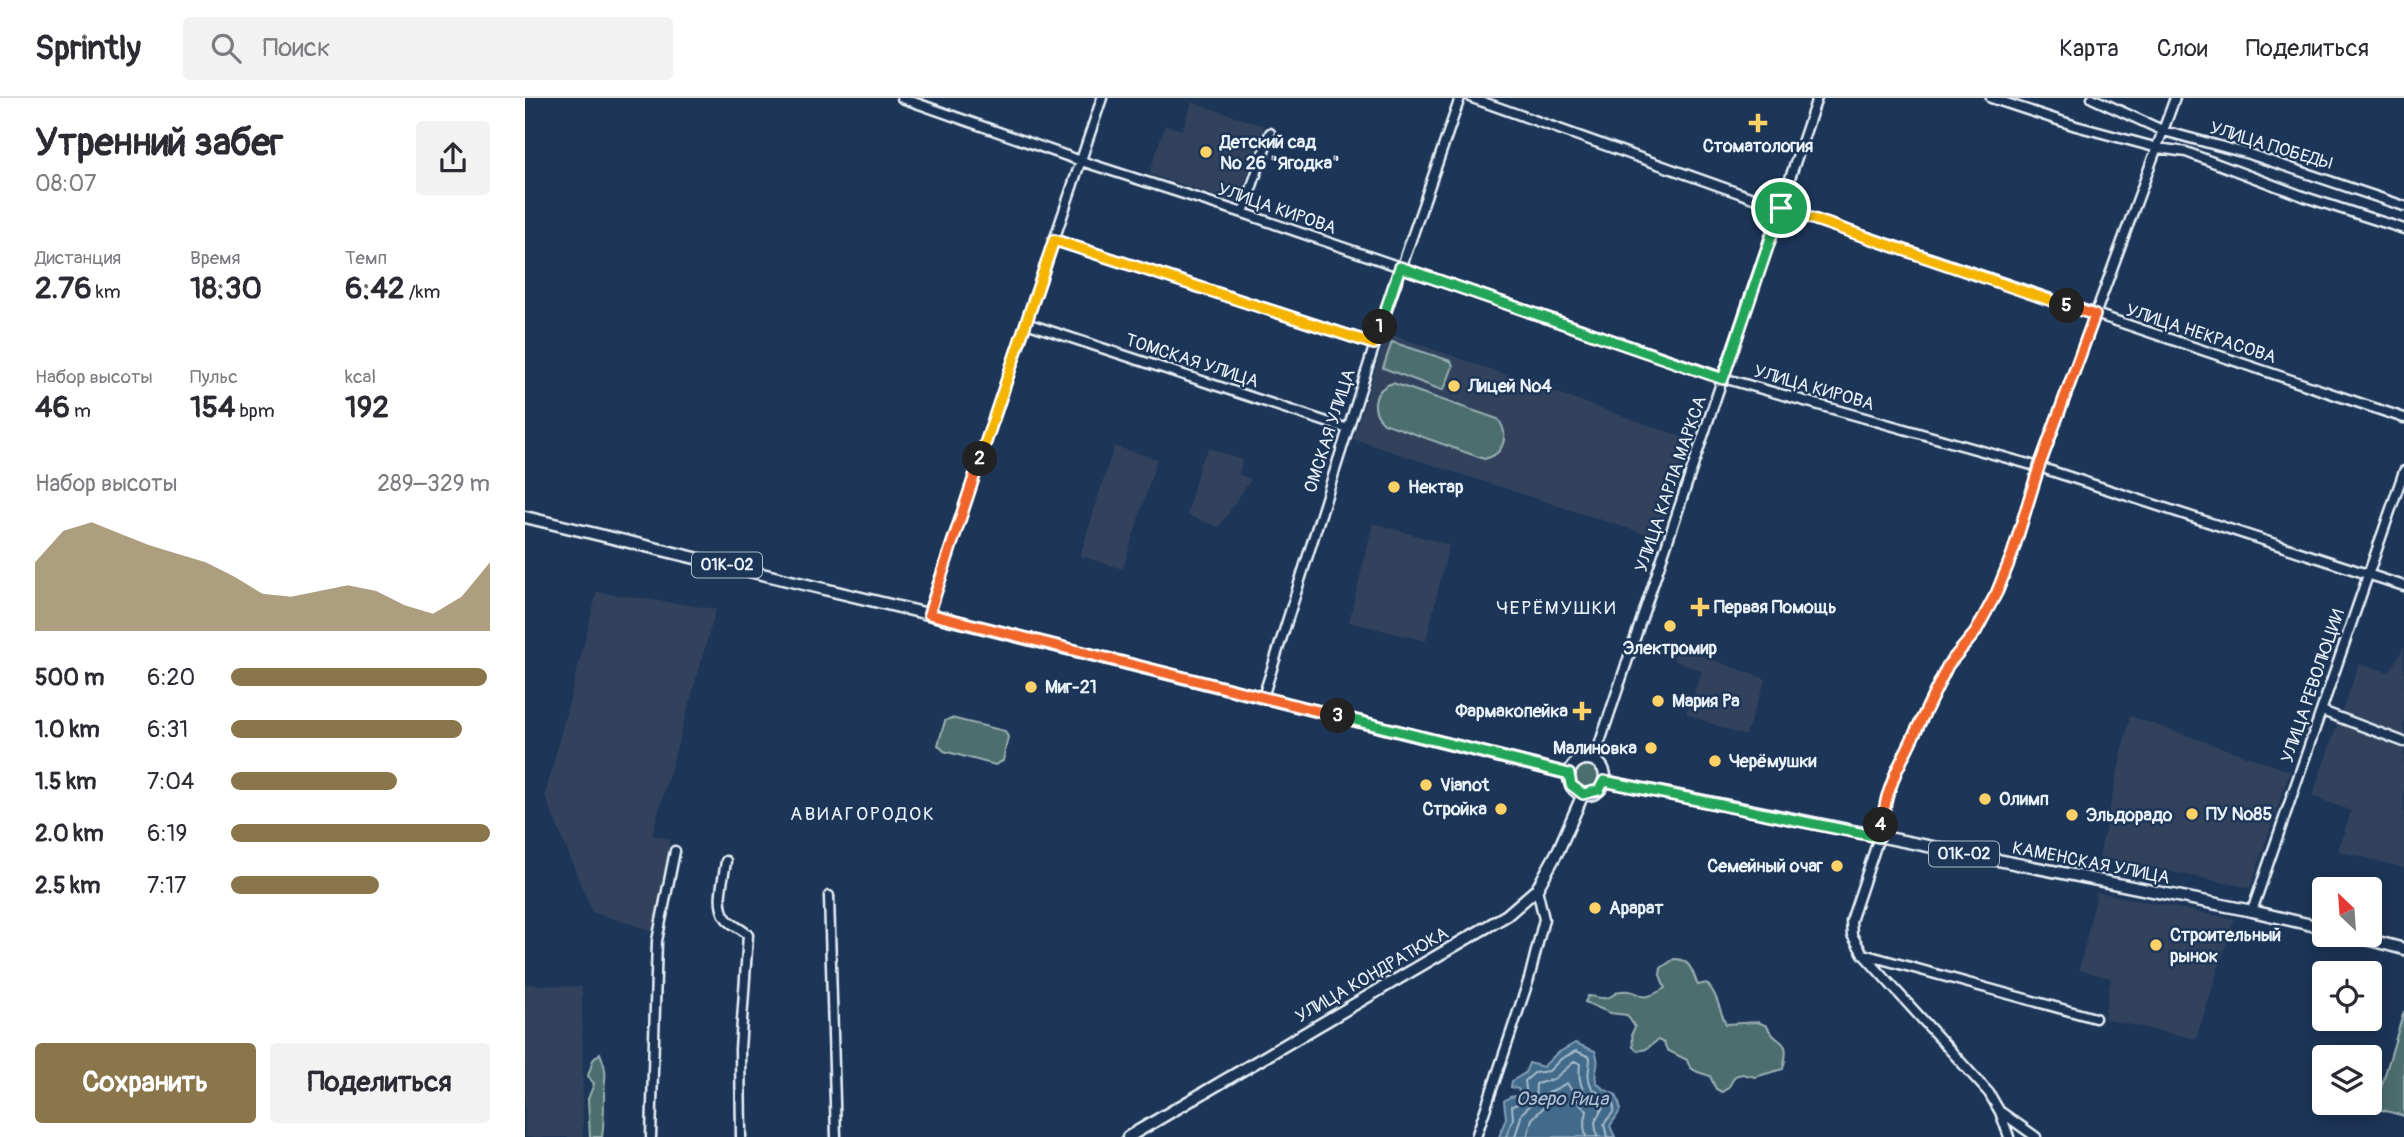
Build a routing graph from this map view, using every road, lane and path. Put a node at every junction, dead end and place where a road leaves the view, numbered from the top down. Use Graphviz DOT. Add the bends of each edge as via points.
graph roads {
  1 [pos="902,98"];
  2 [pos="1102,98"];
  3 [pos="1460,98"];
  4 [pos="1472,98"];
  5 [pos="1817,98"];
  6 [pos="1991,98"];
  7 [pos="2092,98"];
  8 [pos="2175,98"];
  9 [pos="2164,131"];
  10 [pos="1270,133"];
  11 [pos="2158,148"];
  12 [pos="1080,161"];
  13 [pos="2404,206"];
  14 [pos="1781,208"];
  15 [pos="1243,213"];
  16 [pos="2404,229"];
  17 [pos="1054,240"];
  18 [pos="1400,267"];
  19 [pos="2095,315"];
  20 [pos="1026,323"];
  21 [pos="1374,344"];
  22 [pos="1723,379"];
  23 [pos="2404,418"];
  24 [pos="1348,429"];
  25 [pos="2039,467"];
  26 [pos="2404,471"];
  27 [pos="525,517"];
  28 [pos="2367,574"];
  29 [pos="2404,586"];
  30 [pos="929,614"];
  31 [pos="1263,697"];
  32 [pos="2322,711"];
  33 [pos="2404,742"];
  34 [pos="1594,760"];
  35 [pos="1569,774"];
  36 [pos="1604,781"];
  37 [pos="1583,794"];
  38 [pos="1879,837"];
  39 [pos="675,851"];
  40 [pos="726,861"];
  41 [pos="1537,890"];
  42 [pos="829,896"];
  43 [pos="2252,911"];
  44 [pos="2312,925"];
  45 [pos="2382,943"];
  46 [pos="2404,949"];
  47 [pos="1863,954"];
  48 [pos="2095,1018"];
  49 [pos="2000,1112"];
  50 [pos="651,1137"];
  51 [pos="741,1137"];
  52 [pos="837,1137"];
  53 [pos="1128,1137"];
  54 [pos="1476,1137"];
  55 [pos="2009,1137"];
  56 [pos="2036,1137"];
  1 -- 12 [label="street, УЛИЦА КИРОВА"];
  2 -- 12 [label="street"];
  3 -- 18 [label="street, ОМСКАЯ УЛИЦА"];
  4 -- 14 [label="street, УЛИЦА НЕКРАСОВА"];
  5 -- 14 [label="street, УЛИЦА КАРЛА МАРКСА"];
  6 -- 11 [label="street"];
  7 -- 9 [label="street, УЛИЦА ПОБЕДЫ"];
  8 -- 9 [label="street"];
  9 -- 11 [label="street"];
  9 -- 13 [label="street, УЛИЦА ПОБЕДЫ"];
  10 -- 15 [label="street"];
  11 -- 16 [label="street" via="2186,152"];
  11 -- 19 [label="street"];
  12 -- 15 [label="street, УЛИЦА КИРОВА"];
  12 -- 17 [label="street"];
  14 -- 19 [label="street, УЛИЦА НЕКРАСОВА"];
  14 -- 22 [label="street, УЛИЦА КАРЛА МАРКСА"];
  15 -- 18 [label="street, УЛИЦА КИРОВА"];
  17 -- 20 [label="street"];
  17 -- 21 [label="street"];
  18 -- 21 [label="street, ОМСКАЯ УЛИЦА"];
  18 -- 22 [label="street, УЛИЦА КИРОВА"];
  19 -- 23 [label="street, УЛИЦА НЕКРАСОВА"];
  19 -- 25 [label="street"];
  20 -- 24 [label="street, ТОМСКАЯ УЛИЦА"];
  20 -- 30 [label="street"];
  21 -- 24 [label="street, ОМСКАЯ УЛИЦА"];
  22 -- 25 [label="street, УЛИЦА КИРОВА"];
  22 -- 34 [label="street, УЛИЦА КАРЛА МАРКСА"];
  24 -- 31 [label="street, ОМСКАЯ УЛИЦА"];
  25 -- 28 [label="street, УЛИЦА КИРОВА"];
  25 -- 38 [label="street" via="1997,592 1975,633 1948,665 1896,772"];
  26 -- 28 [label="street, УЛИЦА РЕВОЛЮЦИИ"];
  27 -- 30 [label="main road, 01К-02"];
  28 -- 29 [label="street, УЛИЦА КИРОВА"];
  28 -- 32 [label="street, УЛИЦА РЕВОЛЮЦИИ"];
  30 -- 31 [label="main road, 01К-02"];
  31 -- 35 [label="main road, 01К-02"];
  32 -- 33 [label="street"];
  32 -- 43 [label="street, УЛИЦА РЕВОЛЮЦИИ"];
  34 -- 35 [label="main road" via="1579,761"];
  34 -- 36 [label="main road" via="1602,767"];
  35 -- 37 [label="main road" via="1571,785"];
  36 -- 37 [label="main road" via="1599,790"];
  36 -- 38 [label="main road, КАМЕНСКАЯ УЛИЦА / 01К-02"];
  37 -- 41 [label="main road, УЛИЦА КОНДРАТЮКА"];
  38 -- 43 [label="main road, КАМЕНСКАЯ УЛИЦА / 01К-02"];
  38 -- 47 [label="street" via="1851,921 1852,935"];
  39 -- 50 [label="street" via="657,941"];
  40 -- 51 [label="street" via="722,912 748,936 740,1049"];
  41 -- 53 [label="main road, УЛИЦА КОНДРАТЮКА" via="1507,915"];
  41 -- 54 [label="street" via="1544,919"];
  42 -- 52 [label="street"];
  43 -- 44 [label="main road, КАМЕНСКАЯ УЛИЦА / 01К-02"];
  45 -- 46 [label="main road"];
  47 -- 48 [label="street"];
  47 -- 49 [label="street" via="1989,1093"];
  49 -- 55 [label="street"];
  49 -- 56 [label="street"];
}
